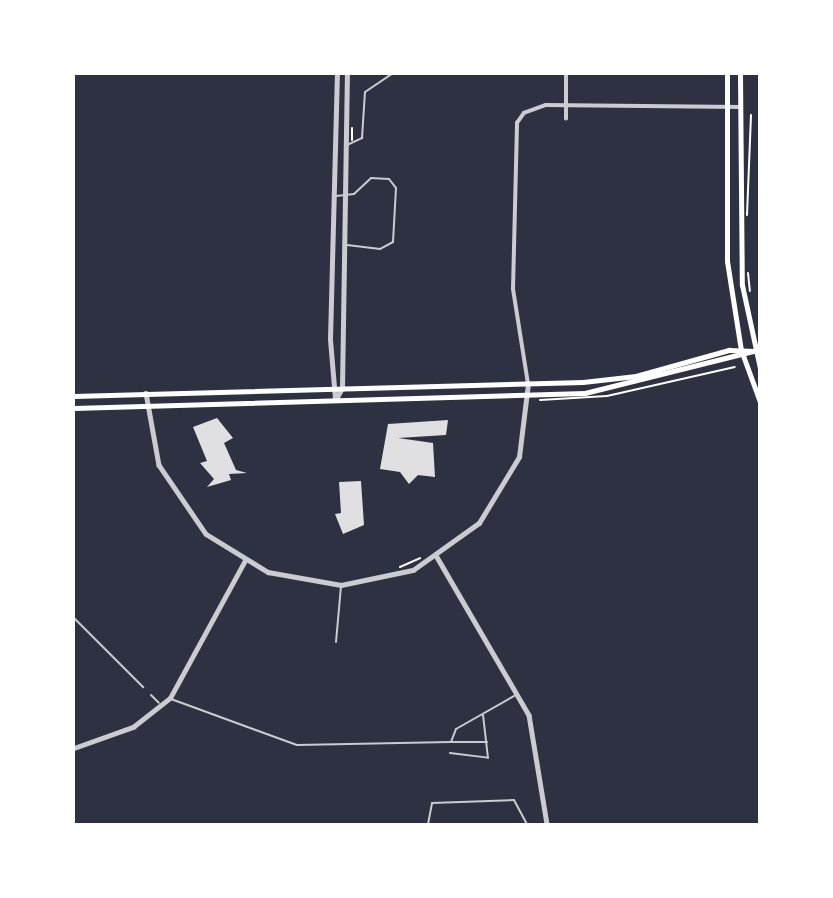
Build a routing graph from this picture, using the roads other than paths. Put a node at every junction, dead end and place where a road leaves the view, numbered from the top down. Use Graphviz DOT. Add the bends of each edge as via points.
graph roads {
  1 [pos="337,74"];
  2 [pos="348,74"];
  3 [pos="392,74"];
  4 [pos="566,74"];
  5 [pos="727,74"];
  6 [pos="740,74"];
  7 [pos="566,105"];
  8 [pos="740,107"];
  9 [pos="727,108"];
  10 [pos="566,119"];
  11 [pos="346,145"];
  12 [pos="335,196"];
  13 [pos="345,196"];
  14 [pos="344,245"];
  15 [pos="741,350"];
  16 [pos="754,351"];
  17 [pos="743,358"];
  18 [pos="760,368"];
  19 [pos="636,376"];
  20 [pos="528,384"];
  21 [pos="638,385"];
  22 [pos="332,388"];
  23 [pos="342,388"];
  24 [pos="146,392"];
  25 [pos="529,394"];
  26 [pos="74,396"];
  27 [pos="336,399"];
  28 [pos="760,402"];
  29 [pos="146,404"];
  30 [pos="74,408"];
  31 [pos="437,557"];
  32 [pos="244,562"];
  33 [pos="341,585"];
  34 [pos="74,618"];
  35 [pos="335,642"];
  36 [pos="143,687"];
  37 [pos="518,694"];
  38 [pos="151,695"];
  39 [pos="170,698"];
  40 [pos="163,706"];
  41 [pos="482,714"];
  42 [pos="451,742"];
  43 [pos="488,742"];
  44 [pos="74,748"];
  45 [pos="450,753"];
  46 [pos="428,824"];
  47 [pos="527,824"];
  48 [pos="547,824"];
  1 -- 12 [label="street"];
  2 -- 11 [label="street"];
  3 -- 11 [label="lane" via="365,92 362,138"];
  4 -- 7 [label="street"];
  5 -- 9 [label="main road"];
  6 -- 8 [label="main road"];
  7 -- 9 [label="street"];
  7 -- 10 [label="street"];
  7 -- 20 [label="street" via="534,107 517,123 513,289"];
  8 -- 9 [label="street"];
  8 -- 16 [label="main road" via="741,274"];
  9 -- 15 [label="main road" via="727,261"];
  11 -- 13 [label="street"];
  12 -- 13 [label="lane"];
  12 -- 22 [label="street"];
  13 -- 14 [label="street"];
  13 -- 14 [label="lane" via="371,178 390,180 396,188 393,242 380,249"];
  14 -- 23 [label="street"];
  15 -- 16 [label="main road"];
  15 -- 17 [label="main road"];
  15 -- 19 [label="main road"];
  16 -- 17 [label="main road"];
  16 -- 18 [label="main road"];
  17 -- 21 [label="main road"];
  17 -- 28 [label="main road"];
  19 -- 20 [label="main road"];
  19 -- 21 [label="main road"];
  20 -- 23 [label="main road"];
  20 -- 25 [label="street"];
  21 -- 25 [label="main road"];
  22 -- 23 [label="main road"];
  22 -- 24 [label="main road"];
  22 -- 27 [label="street"];
  23 -- 27 [label="street"];
  24 -- 26 [label="main road"];
  24 -- 29 [label="street"];
  25 -- 27 [label="main road"];
  25 -- 31 [label="street" via="522,448 502,493 474,528"];
  27 -- 29 [label="main road"];
  29 -- 30 [label="main road"];
  29 -- 32 [label="street" via="156,456 171,489 206,534"];
  31 -- 33 [label="street" via="390,578"];
  31 -- 37 [label="street"];
  32 -- 33 [label="street" via="292,580"];
  32 -- 39 [label="street"];
  33 -- 35 [label="lane"];
  34 -- 36 [label="lane"];
  37 -- 41 [label="lane"];
  37 -- 48 [label="street" via="536,738"];
  38 -- 40 [label="lane"];
  39 -- 40 [label="street"];
  39 -- 42 [label="lane" via="297,745"];
  40 -- 44 [label="street" via="133,727"];
  41 -- 42 [label="lane" via="452,733"];
  41 -- 43 [label="lane"];
  42 -- 43 [label="lane"];
  43 -- 45 [label="lane" via="488,758"];
  46 -- 47 [label="lane" via="432,803 513,800"];
}
